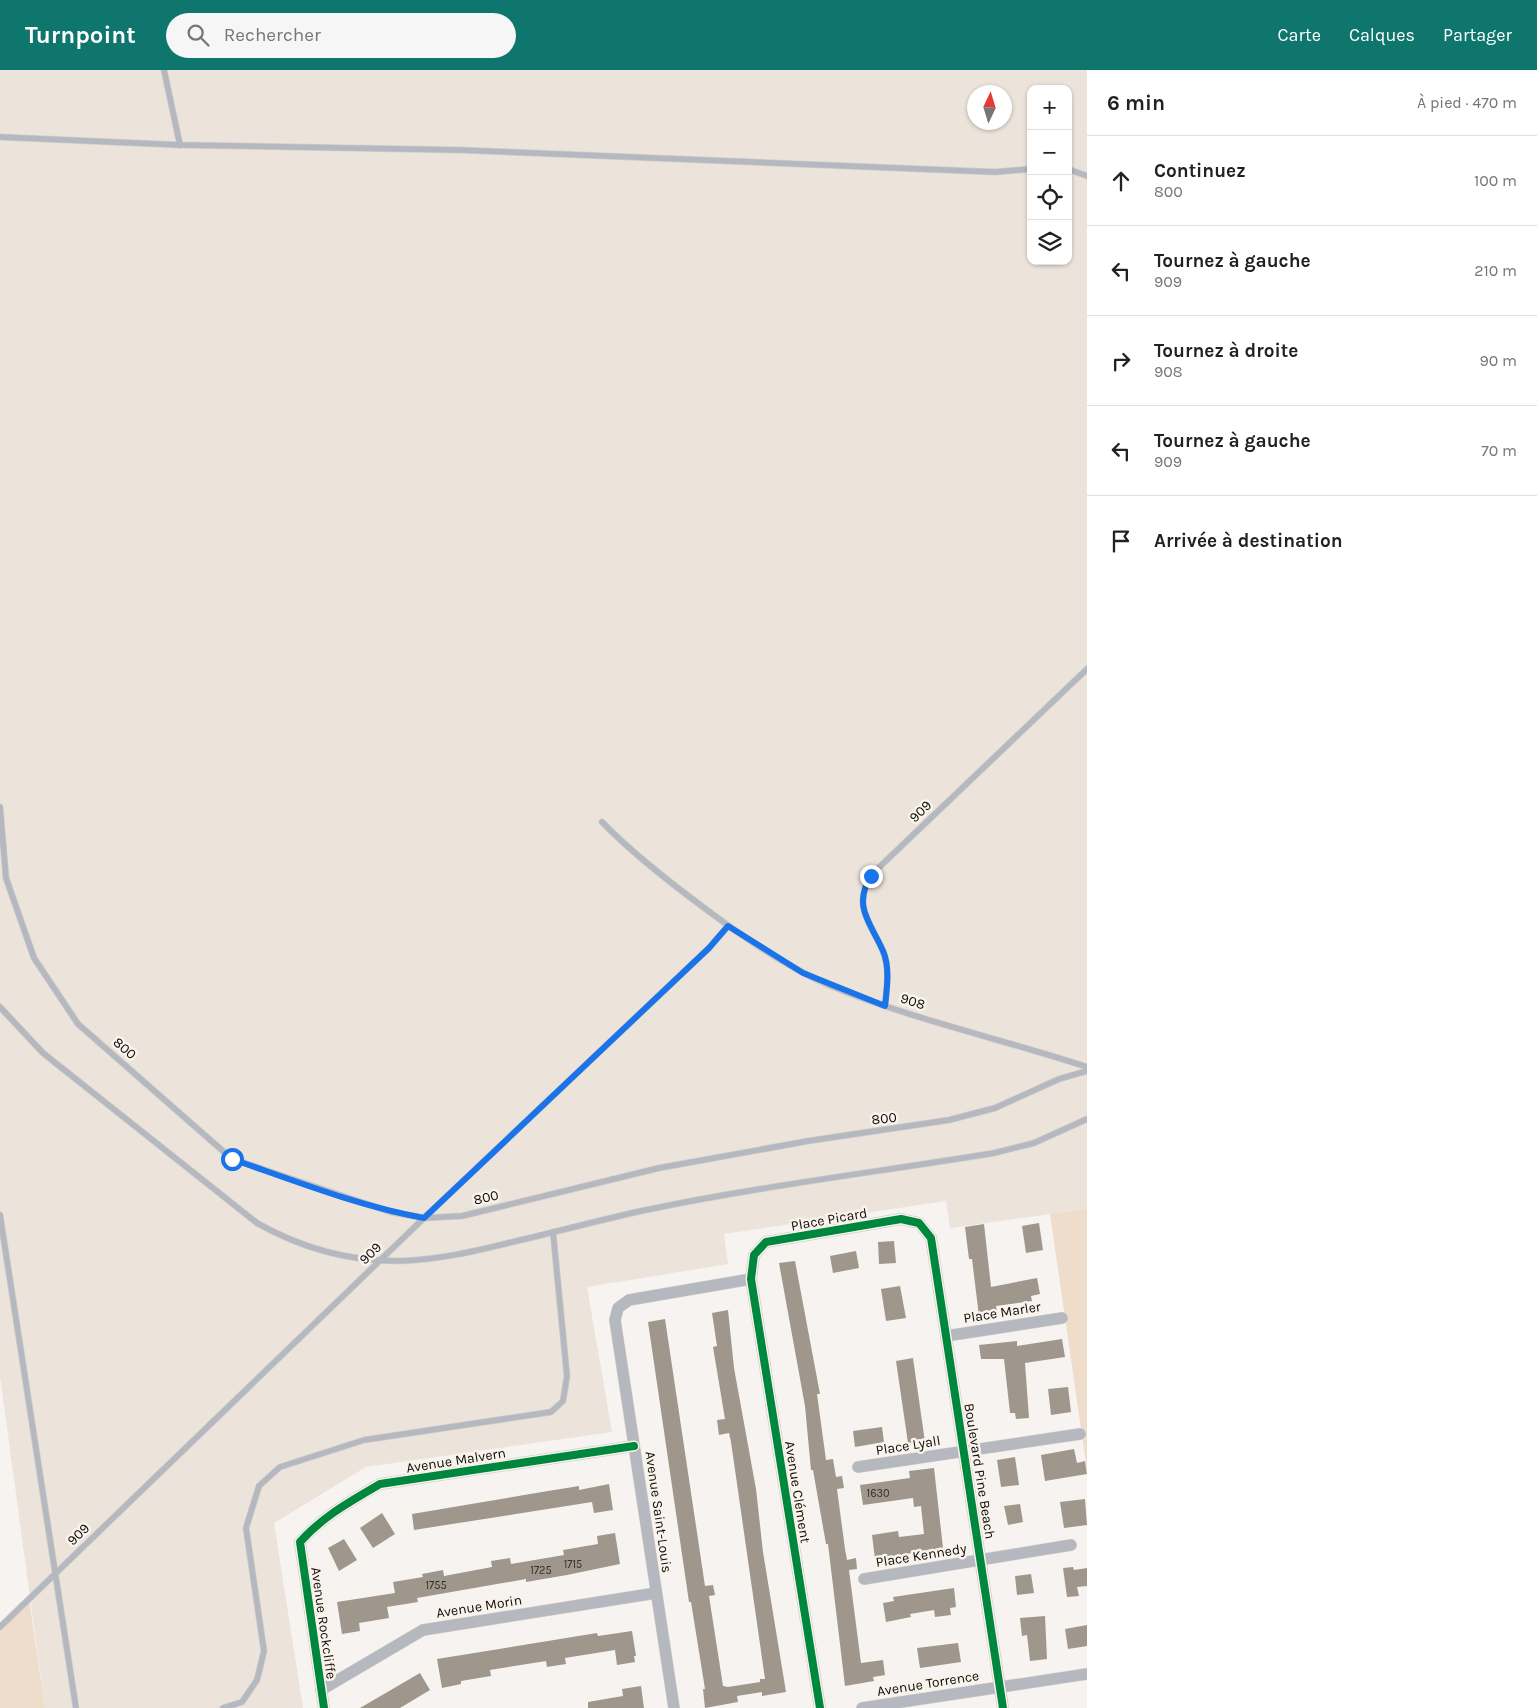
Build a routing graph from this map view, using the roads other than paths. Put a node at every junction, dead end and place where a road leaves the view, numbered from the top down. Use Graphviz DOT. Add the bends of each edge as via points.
graph roads {
  1 [pos="164,70"];
  2 [pos="0,137"];
  3 [pos="180,145"];
  4 [pos="1027,169"];
  5 [pos="1072,170"];
  6 [pos="1087,176"];
  7 [pos="1087,669"];
  8 [pos="0,807"];
  9 [pos="602,822"];
  10 [pos="728,926"];
  11 [pos="885,1006"];
  12 [pos="0,1007"];
  13 [pos="1087,1067"];
  14 [pos="1087,1071"];
  15 [pos="1087,1119"];
  16 [pos="0,1215"];
  17 [pos="424,1218"];
  18 [pos="553,1232"];
  19 [pos="932,1238"];
  20 [pos="380,1261"];
  21 [pos="752,1280"];
  22 [pos="1062,1318"];
  23 [pos="946,1336"];
  24 [pos="1080,1434"];
  25 [pos="634,1446"];
  26 [pos="964,1452"];
  27 [pos="858,1467"];
  28 [pos="300,1542"];
  29 [pos="1071,1545"];
  30 [pos="981,1560"];
  31 [pos="56,1572"];
  32 [pos="864,1579"];
  33 [pos="656,1593"];
  34 [pos="0,1627"];
  35 [pos="1087,1674"];
  36 [pos="1000,1687"];
  37 [pos="321,1690"];
  38 [pos="76,1708"];
  39 [pos="223,1708"];
  40 [pos="324,1708"];
  41 [pos="674,1708"];
  42 [pos="820,1708"];
  43 [pos="862,1708"];
  44 [pos="1003,1708"];
  1 -- 3 [label="lane"];
  2 -- 3 [label="lane"];
  3 -- 4 [label="lane" via="459,150 994,172"];
  5 -- 6 [label="lane"];
  7 -- 11 [label="lane, 909" via="871,876 863,888 864,910 887,966"];
  8 -- 17 [label="lane, 800" via="6,878 34,958 78,1024 232,1159 346,1199"];
  9 -- 10 [label="lane, 908" via="643,860"];
  10 -- 11 [label="lane, 908" via="803,973"];
  10 -- 17 [label="lane, 909" via="709,948"];
  11 -- 13 [label="lane, 908"];
  12 -- 20 [label="lane" via="43,1053 257,1223 313,1249"];
  14 -- 17 [label="lane, 800" via="968,1116 750,1150 659,1168 462,1216"];
  15 -- 18 [label="lane" via="1057,1134 1016,1148 680,1204"];
  16 -- 31 [label="lane"];
  17 -- 20 [label="lane, 909"];
  18 -- 20 [label="lane" via="456,1256"];
  18 -- 39 [label="lane" via="568,1376 563,1401 551,1412 364,1440 280,1467 259,1486 246,1528 264,1651 257,1680 242,1702"];
  19 -- 21 [label="street, Place Picard" via="919,1222 901,1219 766,1242 754,1255"];
  19 -- 23 [label="street, Boulevard Pine Beach"];
  20 -- 31 [label="lane, 909"];
  21 -- 25 [label="street, Avenue Saint-Louis" via="629,1300 618,1308 615,1320"];
  21 -- 42 [label="street, Avenue Clément"];
  22 -- 23 [label="street, Place Marler"];
  23 -- 26 [label="street, Boulevard Pine Beach"];
  24 -- 26 [label="street, Place Lyall"];
  25 -- 28 [label="street, Avenue Malvern" via="380,1484 346,1503 316,1525"];
  25 -- 33 [label="street, Avenue Saint-Louis"];
  26 -- 27 [label="street, Place Lyall"];
  26 -- 30 [label="street, Boulevard Pine Beach"];
  28 -- 37 [label="street, Avenue Rockcliffe"];
  29 -- 30 [label="street, Place Kennedy"];
  30 -- 32 [label="street, Place Kennedy"];
  30 -- 36 [label="street, Boulevard Pine Beach"];
  31 -- 34 [label="lane, 909"];
  31 -- 38 [label="lane"];
  33 -- 37 [label="street, Avenue Morin" via="423,1630"];
  33 -- 41 [label="street, Avenue Saint-Louis"];
  35 -- 36 [label="street, Avenue Torrence"];
  36 -- 43 [label="street, Avenue Torrence"];
  36 -- 44 [label="street, Boulevard Pine Beach"];
  37 -- 40 [label="street, Avenue Rockcliffe"];
}
